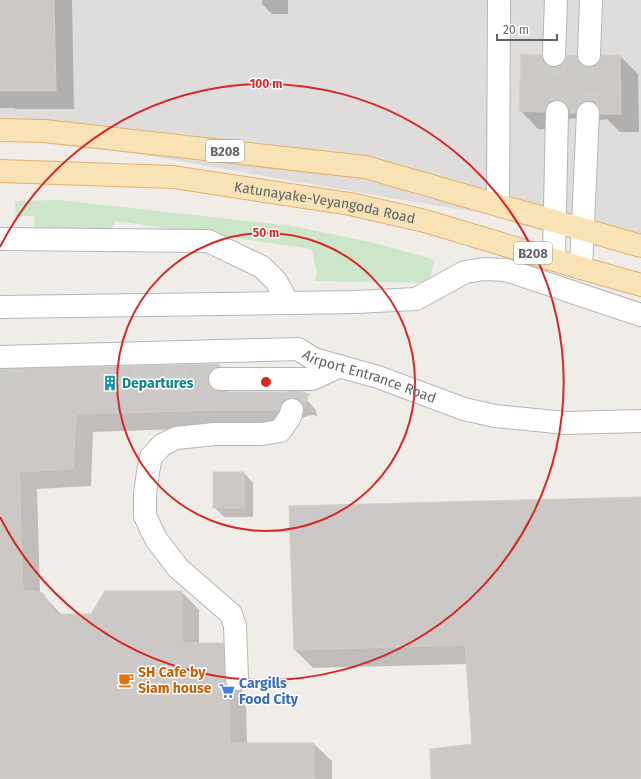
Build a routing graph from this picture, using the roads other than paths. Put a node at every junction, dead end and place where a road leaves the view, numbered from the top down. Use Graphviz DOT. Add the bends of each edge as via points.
graph roads {
  1 [pos="499,0"];
  2 [pos="556,0"];
  3 [pos="591,0"];
  4 [pos="554,55"];
  5 [pos="589,55"];
  6 [pos="557,112"];
  7 [pos="588,113"];
  8 [pos="0,130"];
  9 [pos="0,171"];
  10 [pos="498,204"];
  11 [pos="555,221"];
  12 [pos="583,229"];
  13 [pos="0,239"];
  14 [pos="641,246"];
  15 [pos="554,259"];
  16 [pos="582,268"];
  17 [pos="641,285"];
  18 [pos="288,303"];
  19 [pos="0,308"];
  20 [pos="641,316"];
  21 [pos="0,357"];
  22 [pos="340,366"];
  23 [pos="220,379"];
  24 [pos="298,393"];
  25 [pos="641,421"];
  26 [pos="238,679"];
  1 -- 10 [label="lane"];
  2 -- 4 [label="lane"];
  3 -- 5 [label="lane"];
  6 -- 11 [label="lane"];
  7 -- 12 [label="lane"];
  8 -- 10 [label="main road, B208" via="44,131 365,167"];
  9 -- 15 [label="main road, Katunayake-Veyangoda Road / B208" via="173,177 350,204 426,221"];
  10 -- 11 [label="main road, B208"];
  11 -- 12 [label="main road, B208"];
  11 -- 15 [label="lane"];
  12 -- 14 [label="main road, B208"];
  12 -- 16 [label="lane"];
  13 -- 18 [label="lane" via="208,241 262,267 276,281"];
  15 -- 16 [label="main road, Katunayake-Veyangoda Road / B208"];
  16 -- 17 [label="main road, Katunayake-Veyangoda Road / B208"];
  18 -- 19 [label="lane"];
  18 -- 20 [label="lane" via="416,299 465,272 484,269 506,270"];
  21 -- 22 [label="lane, Airport Entrance Road" via="298,349 314,359"];
  22 -- 24 [label="lane" via="312,379"];
  22 -- 25 [label="lane, Airport Entrance Road" via="378,377 464,409 495,416 566,422"];
  23 -- 24 [label="lane"];
  24 -- 26 [label="lane" via="290,417 280,431 176,438 162,445 151,457 145,494 145,516 156,539 178,568 231,614 235,626"];
}
